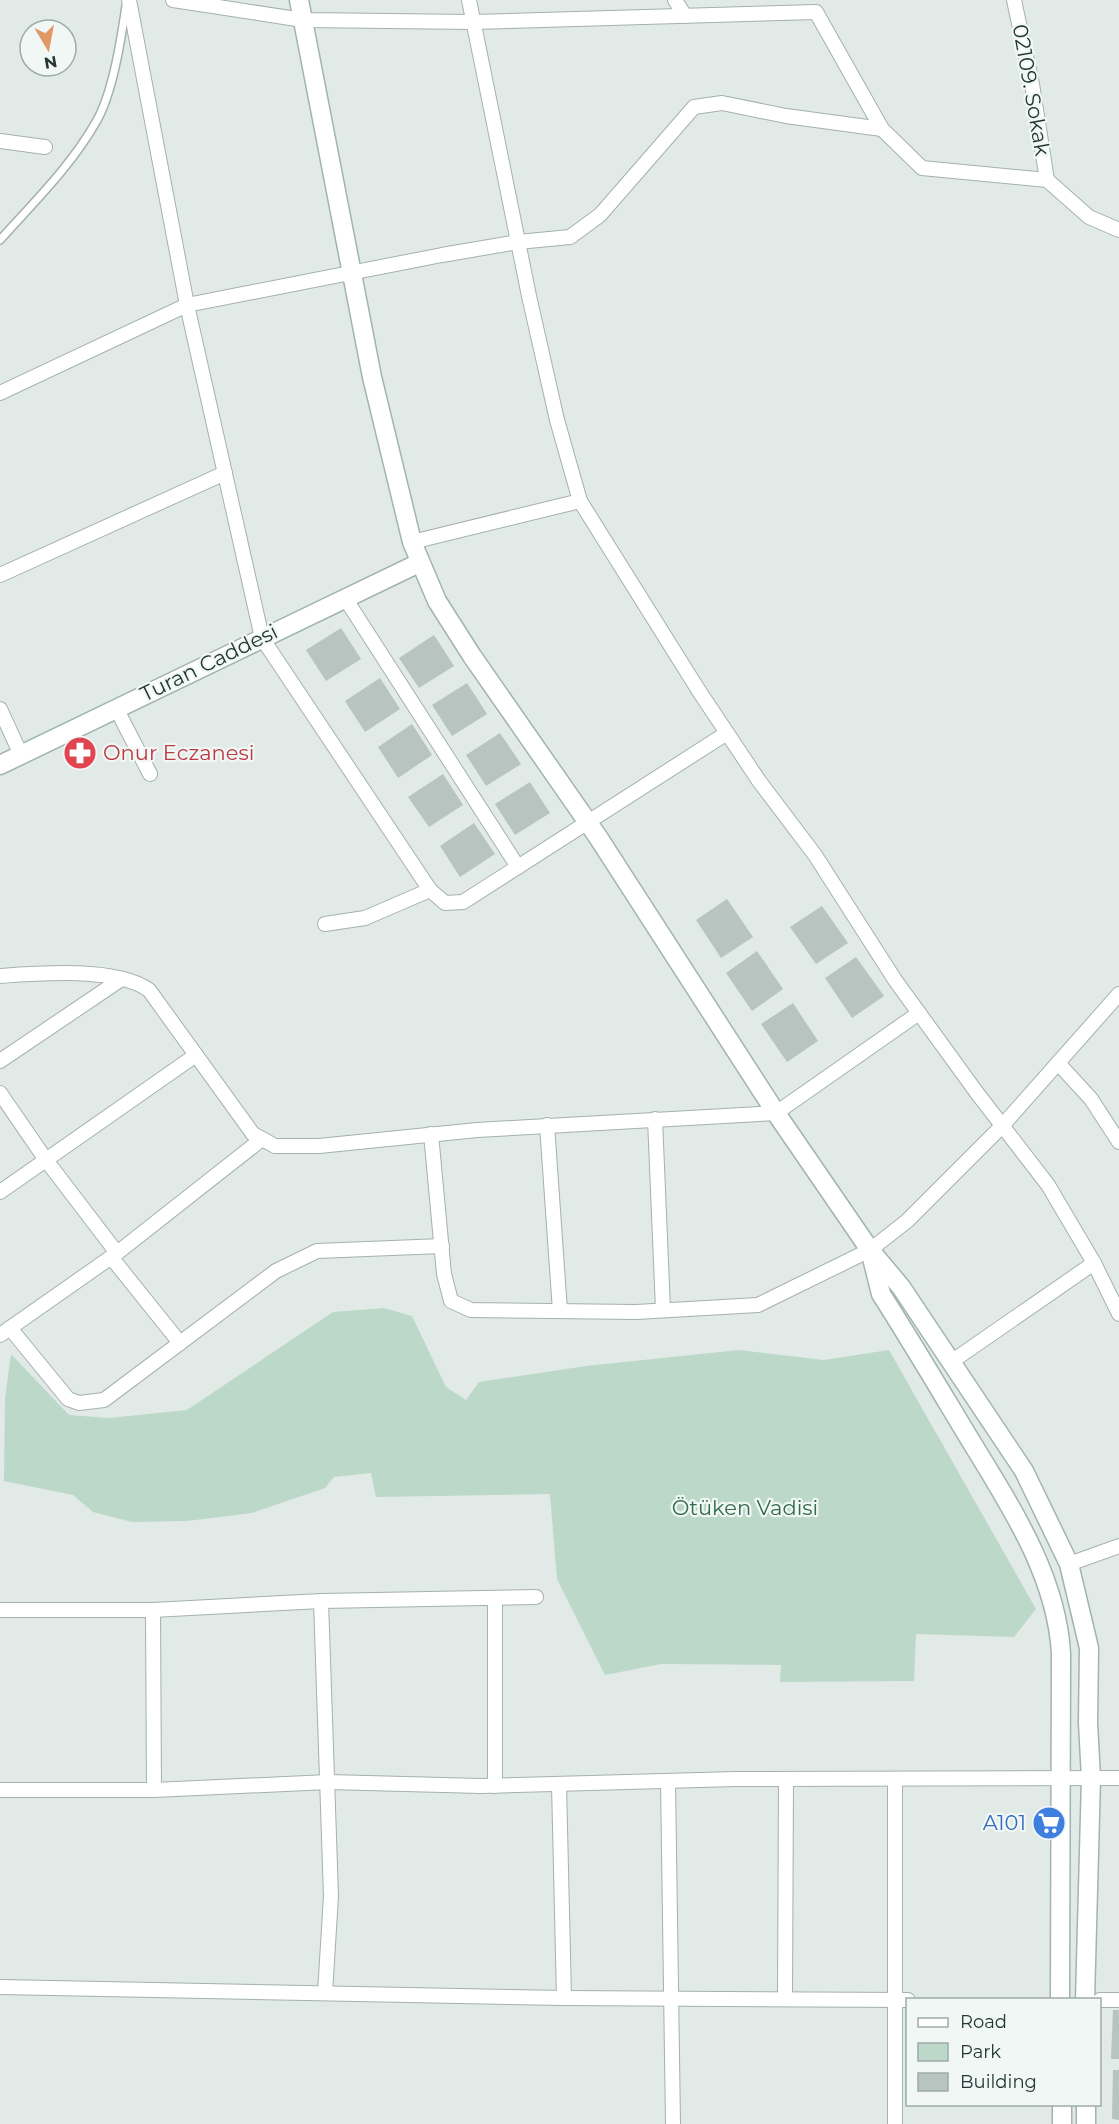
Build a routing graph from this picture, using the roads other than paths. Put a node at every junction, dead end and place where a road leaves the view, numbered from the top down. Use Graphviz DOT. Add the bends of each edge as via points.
graph roads {
  1 [pos="128,0"];
  2 [pos="173,0"];
  3 [pos="299,0"];
  4 [pos="469,0"];
  5 [pos="675,0"];
  6 [pos="1014,0"];
  7 [pos="685,16"];
  8 [pos="303,20"];
  9 [pos="473,22"];
  10 [pos="882,129"];
  11 [pos="0,141"];
  12 [pos="45,147"];
  13 [pos="1047,180"];
  14 [pos="1119,230"];
  15 [pos="0,240"];
  16 [pos="518,242"];
  17 [pos="353,271"];
  18 [pos="187,305"];
  19 [pos="0,393"];
  20 [pos="225,472"];
  21 [pos="579,501"];
  22 [pos="412,542"];
  23 [pos="419,562"];
  24 [pos="0,575"];
  25 [pos="345,598"];
  26 [pos="262,638"];
  27 [pos="116,708"];
  28 [pos="0,709"];
  29 [pos="726,733"];
  30 [pos="21,755"];
  31 [pos="0,765"];
  32 [pos="150,774"];
  33 [pos="588,822"];
  34 [pos="518,867"];
  35 [pos="430,890"];
  36 [pos="325,924"];
  37 [pos="0,976"];
  38 [pos="120,980"];
  39 [pos="1119,994"];
  40 [pos="919,1013"];
  41 [pos="196,1055"];
  42 [pos="0,1061"];
  43 [pos="1058,1063"];
  44 [pos="0,1093"];
  45 [pos="776,1113"];
  46 [pos="655,1119"];
  47 [pos="547,1125"];
  48 [pos="1002,1126"];
  49 [pos="431,1134"];
  50 [pos="262,1139"];
  51 [pos="1119,1142"];
  52 [pos="46,1160"];
  53 [pos="0,1192"];
  54 [pos="442,1246"];
  55 [pos="870,1250"];
  56 [pos="114,1255"];
  57 [pos="1094,1263"];
  58 [pos="663,1310"];
  59 [pos="560,1311"];
  60 [pos="1119,1314"];
  61 [pos="5,1331"];
  62 [pos="180,1343"];
  63 [pos="951,1362"];
  64 [pos="1119,1546"];
  65 [pos="1069,1564"];
  66 [pos="536,1597"];
  67 [pos="495,1598"];
  68 [pos="321,1601"];
  69 [pos="0,1610"];
  70 [pos="153,1610"];
  71 [pos="1091,1778"];
  72 [pos="1119,1778"];
  73 [pos="786,1779"];
  74 [pos="895,1779"];
  75 [pos="1062,1779"];
  76 [pos="668,1781"];
  77 [pos="328,1782"];
  78 [pos="559,1784"];
  79 [pos="495,1786"];
  80 [pos="0,1790"];
  81 [pos="154,1790"];
  82 [pos="0,1987"];
  83 [pos="325,1993"];
  84 [pos="669,1997"];
  85 [pos="564,1998"];
  86 [pos="785,1998"];
  87 [pos="1060,1998"];
  88 [pos="1085,1998"];
  89 [pos="901,2000"];
  90 [pos="1101,2000"];
  91 [pos="1119,2000"];
  92 [pos="1062,2106"];
  93 [pos="1086,2106"];
  94 [pos="673,2124"];
  95 [pos="895,2124"];
  96 [pos="1062,2124"];
  97 [pos="1086,2124"];
  1 -- 15 [label="lane" via="120,49 98,119 74,158"];
  1 -- 18 [label="street"];
  2 -- 8 [label="street"];
  3 -- 8 [label="street"];
  4 -- 9 [label="street"];
  5 -- 7 [label="street"];
  6 -- 13 [label="street, 02109. Sokak"];
  7 -- 9 [label="street"];
  7 -- 10 [label="street" via="816,12"];
  8 -- 9 [label="street"];
  8 -- 17 [label="street"];
  9 -- 16 [label="street"];
  10 -- 13 [label="street" via="922,168"];
  10 -- 16 [label="street" via="722,103 694,107 600,215 578,232 570,237"];
  11 -- 12 [label="street"];
  13 -- 14 [label="street" via="1089,217"];
  16 -- 17 [label="street"];
  16 -- 21 [label="street"];
  17 -- 18 [label="street"];
  17 -- 22 [label="street" via="372,377"];
  18 -- 19 [label="street"];
  18 -- 20 [label="street"];
  20 -- 24 [label="street"];
  20 -- 26 [label="street"];
  21 -- 22 [label="street"];
  21 -- 29 [label="street"];
  22 -- 23 [label="street"];
  23 -- 25 [label="street, Turan Caddesi"];
  23 -- 33 [label="street" via="437,601 472,656"];
  25 -- 26 [label="street, Turan Caddesi"];
  25 -- 34 [label="street"];
  26 -- 27 [label="street, Turan Caddesi"];
  26 -- 35 [label="street"];
  27 -- 30 [label="street, Turan Caddesi"];
  27 -- 32 [label="street"];
  28 -- 30 [label="street"];
  29 -- 33 [label="street"];
  29 -- 40 [label="street" via="815,855"];
  30 -- 31 [label="street, Turan Caddesi"];
  33 -- 34 [label="street"];
  33 -- 45 [label="street"];
  34 -- 35 [label="street" via="463,902 445,903"];
  35 -- 36 [label="street" via="365,918"];
  37 -- 38 [label="street" via="60,972"];
  38 -- 41 [label="street" via="149,990"];
  38 -- 42 [label="street"];
  39 -- 43 [label="street"];
  40 -- 45 [label="street"];
  40 -- 48 [label="street"];
  41 -- 50 [label="street" via="253,1134"];
  41 -- 52 [label="street"];
  43 -- 48 [label="street"];
  43 -- 51 [label="street" via="1091,1099"];
  44 -- 52 [label="street"];
  45 -- 46 [label="street"];
  45 -- 55 [label="street"];
  46 -- 47 [label="street"];
  46 -- 58 [label="street"];
  47 -- 49 [label="street"];
  47 -- 59 [label="street"];
  48 -- 55 [label="street" via="906,1221"];
  48 -- 57 [label="street" via="1048,1185"];
  49 -- 50 [label="street" via="319,1146 275,1146"];
  49 -- 54 [label="street"];
  50 -- 56 [label="street"];
  52 -- 53 [label="street"];
  52 -- 56 [label="street"];
  54 -- 59 [label="street" via="451,1301 471,1310"];
  54 -- 62 [label="street" via="317,1251 276,1271"];
  55 -- 58 [label="street" via="758,1305"];
  55 -- 63 [label="street" via="901,1287"];
  55 -- 75 [label="street" via="881,1294 1000,1489 1046,1578 1060,1636"];
  56 -- 61 [label="street"];
  56 -- 62 [label="street"];
  57 -- 60 [label="street"];
  57 -- 63 [label="street"];
  58 -- 59 [label="street"];
  61 -- 62 [label="street" via="68,1399 79,1403 104,1400"];
  63 -- 65 [label="street" via="1024,1471"];
  64 -- 65 [label="street"];
  65 -- 71 [label="street" via="1089,1648"];
  66 -- 67 [label="street"];
  67 -- 68 [label="street"];
  67 -- 79 [label="street"];
  68 -- 70 [label="street"];
  68 -- 77 [label="street"];
  69 -- 70 [label="street"];
  70 -- 81 [label="street"];
  71 -- 72 [label="street"];
  71 -- 75 [label="street"];
  71 -- 88 [label="street"];
  73 -- 74 [label="street"];
  73 -- 76 [label="street"];
  73 -- 86 [label="street"];
  74 -- 75 [label="street"];
  74 -- 89 [label="street"];
  75 -- 87 [label="street"];
  76 -- 78 [label="street"];
  76 -- 84 [label="street"];
  77 -- 79 [label="street"];
  77 -- 81 [label="street"];
  77 -- 83 [label="street" via="331,1896"];
  78 -- 79 [label="street"];
  78 -- 85 [label="street"];
  80 -- 81 [label="street"];
  82 -- 83 [label="street"];
  83 -- 85 [label="street"];
  84 -- 85 [label="street"];
  84 -- 86 [label="street"];
  84 -- 94 [label="street"];
  86 -- 89 [label="street"];
  89 -- 95 [label="street"];
  90 -- 91 [label="street"];
  92 -- 96 [label="street"];
  93 -- 97 [label="street"];
}
